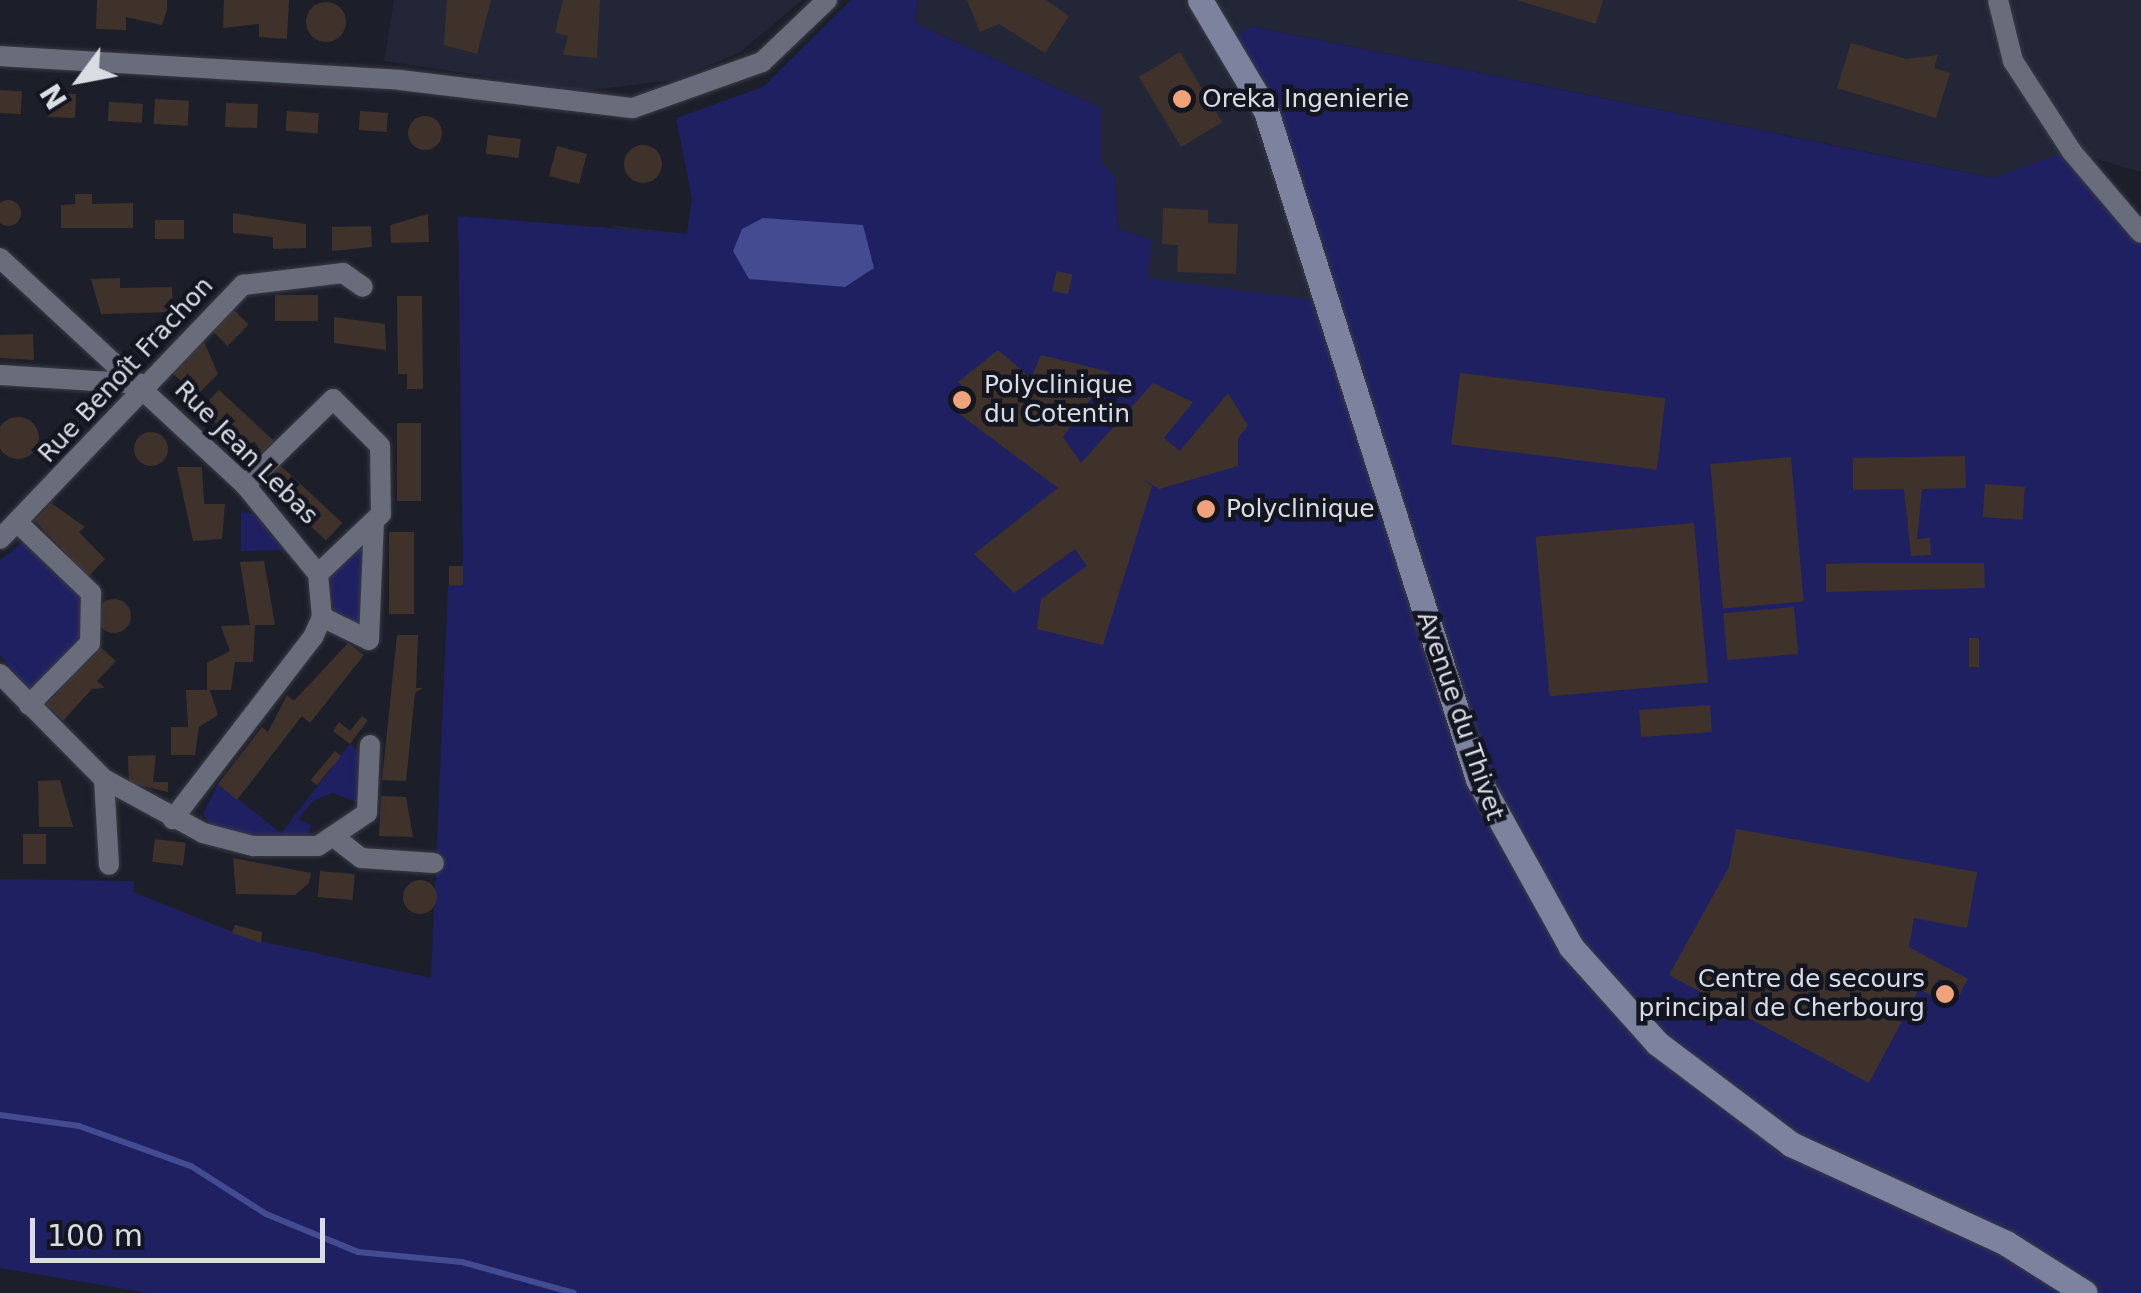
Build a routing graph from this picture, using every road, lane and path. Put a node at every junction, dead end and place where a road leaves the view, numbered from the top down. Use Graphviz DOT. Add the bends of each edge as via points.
graph roads {
  1 [pos="827,0"];
  2 [pos="1200,0"];
  3 [pos="1998,0"];
  4 [pos="0,56"];
  5 [pos="2141,233"];
  6 [pos="0,258"];
  7 [pos="363,287"];
  8 [pos="0,375"];
  9 [pos="142,384"];
  10 [pos="245,485"];
  11 [pos="17,522"];
  12 [pos="374,522"];
  13 [pos="0,539"];
  14 [pos="318,574"];
  15 [pos="322,618"];
  16 [pos="2,682"];
  17 [pos="29,705"];
  18 [pos="370,744"];
  19 [pos="104,779"];
  20 [pos="173,820"];
  21 [pos="334,837"];
  22 [pos="434,863"];
  23 [pos="108,865"];
  24 [pos="2085,1293"];
  1 -- 4 [label="street" via="762,62 633,108 400,80"];
  2 -- 24 [label="main road, Avenue du Thivet" via="1266,111 1462,738 1543,907 1613,999 1716,1092 1791,1144 2006,1243"];
  3 -- 5 [label="street" via="2014,61 2072,152"];
  6 -- 9 [label="street, Rue Jean Lebas"];
  7 -- 9 [label="street, Rue Benoît Frachon" via="343,273 244,285"];
  8 -- 9 [label="street"];
  9 -- 10 [label="street, Rue Jean Lebas"];
  9 -- 11 [label="street, Rue Benoît Frachon"];
  10 -- 12 [label="street" via="333,399 380,446"];
  10 -- 14 [label="street, Rue Jean Lebas"];
  11 -- 13 [label="street, Rue Benoît Frachon"];
  11 -- 17 [label="street" via="91,594 90,643"];
  12 -- 14 [label="street"];
  12 -- 15 [label="street" via="369,640"];
  14 -- 15 [label="street"];
  15 -- 20 [label="street"];
  16 -- 17 [label="street"];
  17 -- 19 [label="street"];
  18 -- 21 [label="street" via="367,813"];
  19 -- 20 [label="street"];
  19 -- 23 [label="street"];
  20 -- 21 [label="street" via="298,852"];
  21 -- 22 [label="street" via="361,858"];
}
